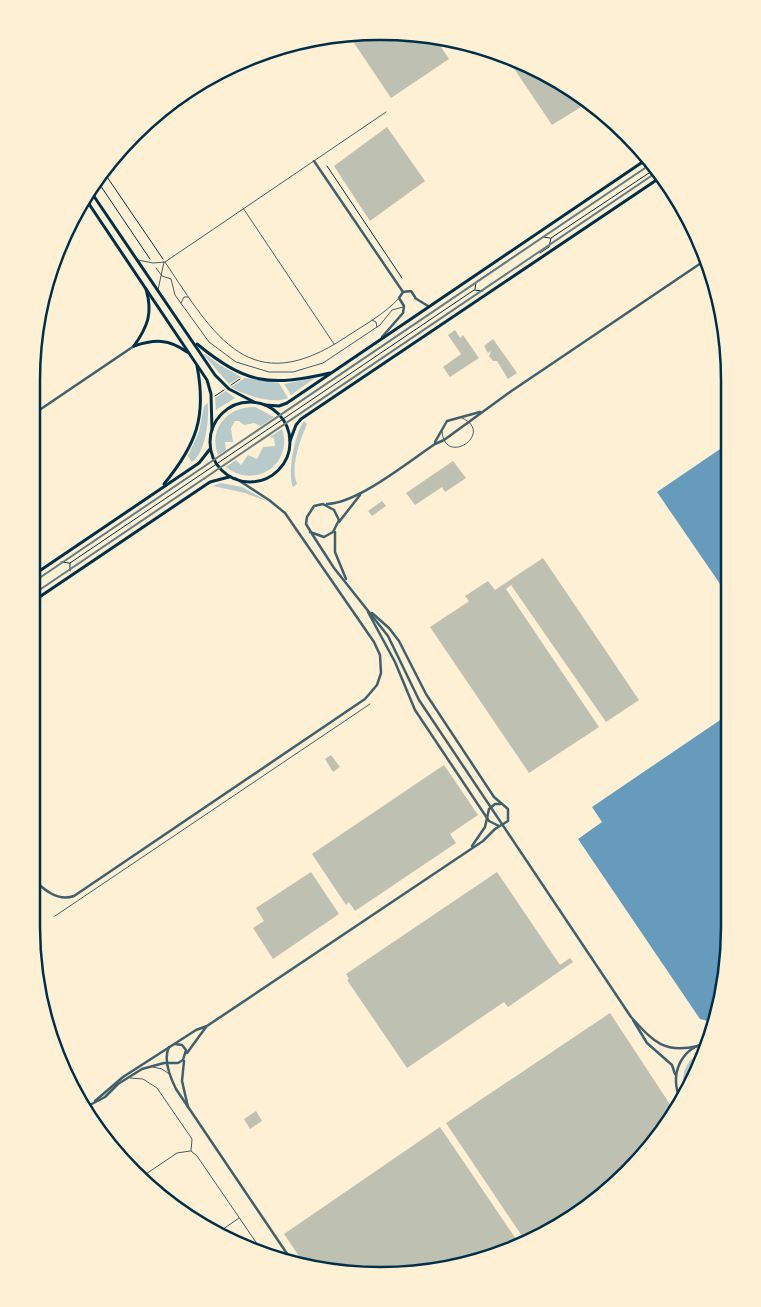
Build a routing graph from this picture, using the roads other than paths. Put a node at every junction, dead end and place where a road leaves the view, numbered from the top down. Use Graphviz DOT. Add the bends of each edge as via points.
graph roads {
  1 [pos="386,112"];
  2 [pos="314,161"];
  3 [pos="642,162"];
  4 [pos="656,180"];
  5 [pos="94,196"];
  6 [pos="89,205"];
  7 [pos="243,208"];
  8 [pos="138,260"];
  9 [pos="165,262"];
  10 [pos="700,264"];
  11 [pos="156,268"];
  12 [pos="162,276"];
  13 [pos="145,286"];
  14 [pos="158,290"];
  15 [pos="403,292"];
  16 [pos="189,298"];
  17 [pos="400,298"];
  18 [pos="180,304"];
  19 [pos="404,306"];
  20 [pos="428,306"];
  21 [pos="372,320"];
  22 [pos="377,328"];
  23 [pos="379,340"];
  24 [pos="194,342"];
  25 [pos="335,344"];
  26 [pos="134,346"];
  27 [pos="190,354"];
  28 [pos="197,363"];
  29 [pos="333,372"];
  30 [pos="254,402"];
  31 [pos="265,405"];
  32 [pos="40,410"];
  33 [pos="483,411"];
  34 [pos="461,418"];
  35 [pos="470,423"];
  36 [pos="212,430"];
  37 [pos="442,430"];
  38 [pos="444,440"];
  39 [pos="290,441"];
  40 [pos="434,444"];
  41 [pos="210,448"];
  42 [pos="230,477"];
  43 [pos="235,478"];
  44 [pos="161,488"];
  45 [pos="361,493"];
  46 [pos="323,504"];
  47 [pos="337,527"];
  48 [pos="310,532"];
  49 [pos="40,571"];
  50 [pos="347,582"];
  51 [pos="40,597"];
  52 [pos="366,607"];
  53 [pos="370,704"];
  54 [pos="504,805"];
  55 [pos="487,817"];
  56 [pos="501,826"];
  57 [pos="471,848"];
  58 [pos="40,885"];
  59 [pos="55,916"];
  60 [pos="631,1017"];
  61 [pos="207,1026"];
  62 [pos="172,1045"];
  63 [pos="698,1046"];
  64 [pos="167,1054"];
  65 [pos="185,1057"];
  66 [pos="167,1063"];
  67 [pos="174,1063"];
  68 [pos="149,1067"];
  69 [pos="675,1076"];
  70 [pos="127,1078"];
  71 [pos="171,1078"];
  72 [pos="678,1092"];
  73 [pos="95,1101"];
  74 [pos="90,1104"];
  75 [pos="189,1109"];
  76 [pos="191,1151"];
  77 [pos="147,1174"];
  78 [pos="239,1218"];
  79 [pos="224,1229"];
  80 [pos="257,1244"];
  81 [pos="287,1254"];
  1 -- 2 [label="lane"];
  2 -- 7 [label="lane"];
  2 -- 15 [label="street"];
  3 -- 20 [label="main road"];
  4 -- 39 [label="main road" via="304,418 296,425"];
  5 -- 8 [label="main road"];
  6 -- 13 [label="main road"];
  7 -- 9 [label="lane"];
  7 -- 25 [label="lane"];
  8 -- 9 [label="lane"];
  8 -- 14 [label="main road"];
  9 -- 12 [label="lane" via="161,267"];
  9 -- 16 [label="lane"];
  10 -- 33 [label="street"];
  11 -- 12 [label="lane"];
  12 -- 14 [label="lane"];
  12 -- 18 [label="lane" via="173,281"];
  13 -- 26 [label="main road" via="150,302 149,321"];
  13 -- 27 [label="main road"];
  14 -- 24 [label="main road"];
  15 -- 17 [label="street"];
  15 -- 20 [label="street" via="411,292"];
  16 -- 18 [label="lane" via="184,297"];
  16 -- 25 [label="lane" via="219,338 250,357 273,362 296,361 317,355"];
  17 -- 19 [label="street"];
  17 -- 21 [label="lane"];
  18 -- 22 [label="lane" via="209,342 228,358 250,368 277,372 323,363"];
  19 -- 22 [label="lane" via="390,312"];
  19 -- 23 [label="street" via="403,313"];
  20 -- 23 [label="main road"];
  21 -- 22 [label="lane"];
  21 -- 25 [label="lane"];
  23 -- 29 [label="main road"];
  24 -- 29 [label="main road" via="226,366 259,380 283,381"];
  24 -- 30 [label="main road" via="222,383"];
  26 -- 27 [label="main road" via="161,340"];
  26 -- 32 [label="street"];
  27 -- 28 [label="main road"];
  28 -- 36 [label="main road" via="210,386"];
  28 -- 44 [label="main road" via="202,402 198,428 186,454"];
  29 -- 31 [label="main road" via="287,403"];
  30 -- 31 [label="main road"];
  30 -- 36 [label="main road" via="239,402 228,407"];
  31 -- 39 [label="main road" via="283,419"];
  33 -- 34 [label="street"];
  33 -- 35 [label="street"];
  34 -- 35 [label="lane"];
  34 -- 37 [label="street" via="451,418"];
  35 -- 38 [label="street"];
  35 -- 38 [label="lane" via="472,435 464,446 454,447"];
  36 -- 41 [label="main road"];
  37 -- 38 [label="lane"];
  37 -- 40 [label="street"];
  38 -- 40 [label="street"];
  39 -- 43 [label="main road" via="284,464 272,476 254,482"];
  40 -- 45 [label="street"];
  41 -- 42 [label="main road" via="216,464"];
  41 -- 44 [label="main road" via="202,460"];
  42 -- 43 [label="main road"];
  42 -- 51 [label="main road" via="210,482"];
  43 -- 58 [label="street" via="277,506 307,542 378,647 380,679 364,699 74,896 62,898"];
  44 -- 49 [label="main road"];
  45 -- 46 [label="street" via="334,504"];
  45 -- 47 [label="street"];
  46 -- 47 [label="street" via="338,516"];
  46 -- 48 [label="street" via="314,506 308,513 306,524"];
  47 -- 48 [label="street" via="324,537"];
  47 -- 50 [label="street" via="335,552"];
  48 -- 50 [label="street"];
  50 -- 52 [label="street"];
  52 -- 54 [label="street" via="393,633 426,694 494,797"];
  52 -- 55 [label="street" via="395,662 415,710"];
  52 -- 60 [label="street" via="395,647 414,692 428,714"];
  53 -- 59 [label="lane"];
  54 -- 55 [label="street" via="491,806"];
  54 -- 56 [label="street" via="510,815"];
  55 -- 56 [label="street" via="492,825"];
  55 -- 57 [label="street" via="483,833"];
  56 -- 57 [label="street"];
  57 -- 61 [label="street"];
  60 -- 63 [label="street" via="649,1037 663,1046 678,1049"];
  60 -- 69 [label="street" via="643,1039 672,1065"];
  61 -- 62 [label="street"];
  61 -- 65 [label="street"];
  62 -- 64 [label="street"];
  62 -- 65 [label="street" via="179,1044 184,1048"];
  62 -- 73 [label="street" via="118,1080"];
  63 -- 69 [label="street" via="684,1056"];
  64 -- 66 [label="street"];
  64 -- 67 [label="street"];
  65 -- 67 [label="street"];
  65 -- 75 [label="street" via="182,1080"];
  66 -- 67 [label="street"];
  66 -- 68 [label="street"];
  66 -- 71 [label="street"];
  68 -- 70 [label="street"];
  68 -- 71 [label="lane" via="165,1070"];
  69 -- 72 [label="street"];
  70 -- 73 [label="street" via="105,1097"];
  70 -- 76 [label="lane" via="143,1079 157,1088 192,1139"];
  71 -- 75 [label="street"];
  73 -- 74 [label="street"];
  75 -- 81 [label="street"];
  76 -- 77 [label="lane" via="177,1153"];
  76 -- 78 [label="lane" via="198,1156"];
  78 -- 79 [label="lane"];
  78 -- 80 [label="lane"];
}
